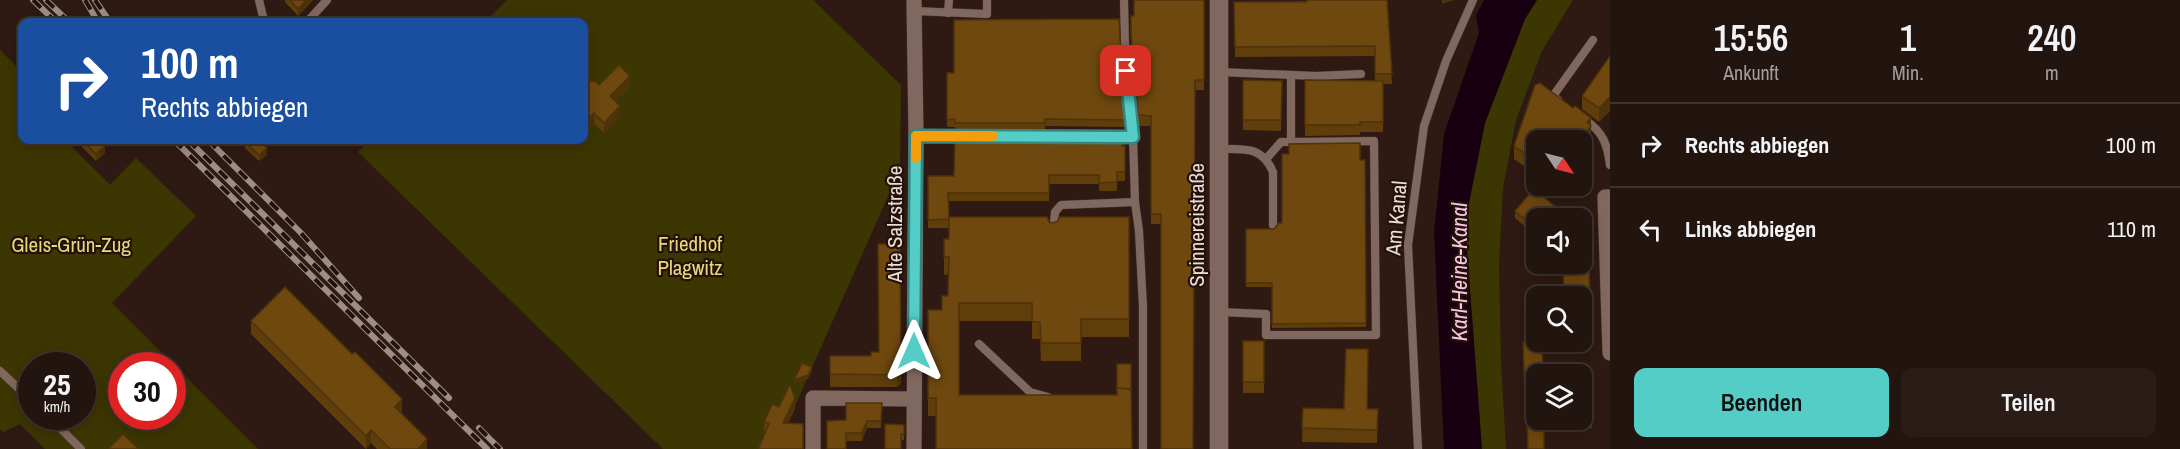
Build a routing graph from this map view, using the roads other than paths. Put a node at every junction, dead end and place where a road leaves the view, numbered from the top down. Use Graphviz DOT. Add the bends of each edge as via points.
graph roads {
  1 [pos="259,0"];
  2 [pos="327,0"];
  3 [pos="949,0"];
  4 [pos="987,0"];
  5 [pos="1124,0"];
  6 [pos="1219,0"];
  7 [pos="1473,0"];
  8 [pos="914,6"];
  9 [pos="948,13"];
  10 [pos="264,18"];
  11 [pos="311,18"];
  12 [pos="1593,40"];
  13 [pos="1219,72"];
  14 [pos="1361,74"];
  15 [pos="1291,75"];
  16 [pos="1562,103"];
  17 [pos="1580,116"];
  18 [pos="916,136"];
  19 [pos="973,136"];
  20 [pos="1030,136"];
  21 [pos="1133,137"];
  22 [pos="1291,142"];
  23 [pos="1219,149"];
  24 [pos="1266,159"];
  25 [pos="1610,165"];
  26 [pos="1607,197"];
  27 [pos="1135,202"];
  28 [pos="1273,225"];
  29 [pos="1053,235"];
  30 [pos="1219,312"];
  31 [pos="1610,343"];
  32 [pos="979,344"];
  33 [pos="1610,353"];
  34 [pos="0,371"];
  35 [pos="18,388"];
  36 [pos="1057,398"];
  37 [pos="914,399"];
  38 [pos="62,430"];
  39 [pos="81,449"];
  40 [pos="813,449"];
  41 [pos="914,449"];
  42 [pos="1143,449"];
  43 [pos="1219,449"];
  44 [pos="1418,449"];
  1 -- 10 [label="lane"];
  2 -- 11 [label="lane"];
  3 -- 9 [label="lane"];
  4 -- 9 [label="lane" via="987,14"];
  5 -- 21 [label="lane"];
  6 -- 13 [label="street, Spinnereistraße"];
  7 -- 44 [label="lane, Am Kanal" via="1446,61 1424,126 1408,245"];
  8 -- 9 [label="lane"];
  8 -- 18 [label="street, Alte Salzstraße"];
  12 -- 16 [label="lane" via="1553,96"];
  13 -- 15 [label="lane"];
  13 -- 23 [label="street, Spinnereistraße"];
  14 -- 15 [label="lane"];
  15 -- 22 [label="lane"];
  17 -- 25 [label="lane" via="1598,128"];
  18 -- 19 [label="lane"];
  18 -- 37 [label="street, Alte Salzstraße"];
  20 -- 21 [label="lane"];
  21 -- 27 [label="lane"];
  22 -- 24 [label="lane" via="1281,142"];
  22 -- 30 [label="lane" via="1374,141 1376,335 1266,335 1266,314"];
  23 -- 24 [label="lane" via="1251,150"];
  23 -- 30 [label="street, Spinnereistraße"];
  24 -- 28 [label="lane" via="1273,172"];
  26 -- 31 [label="street"];
  27 -- 29 [label="lane" via="1061,205 1055,212"];
  27 -- 42 [label="lane" via="1143,307"];
  30 -- 43 [label="street, Spinnereistraße"];
  31 -- 33 [label="street"];
  32 -- 36 [label="lane" via="1030,392"];
  34 -- 35 [label="lane"];
  37 -- 40 [label="street" via="813,398"];
  37 -- 41 [label="street, Alte Salzstraße"];
  38 -- 39 [label="lane"];
}
